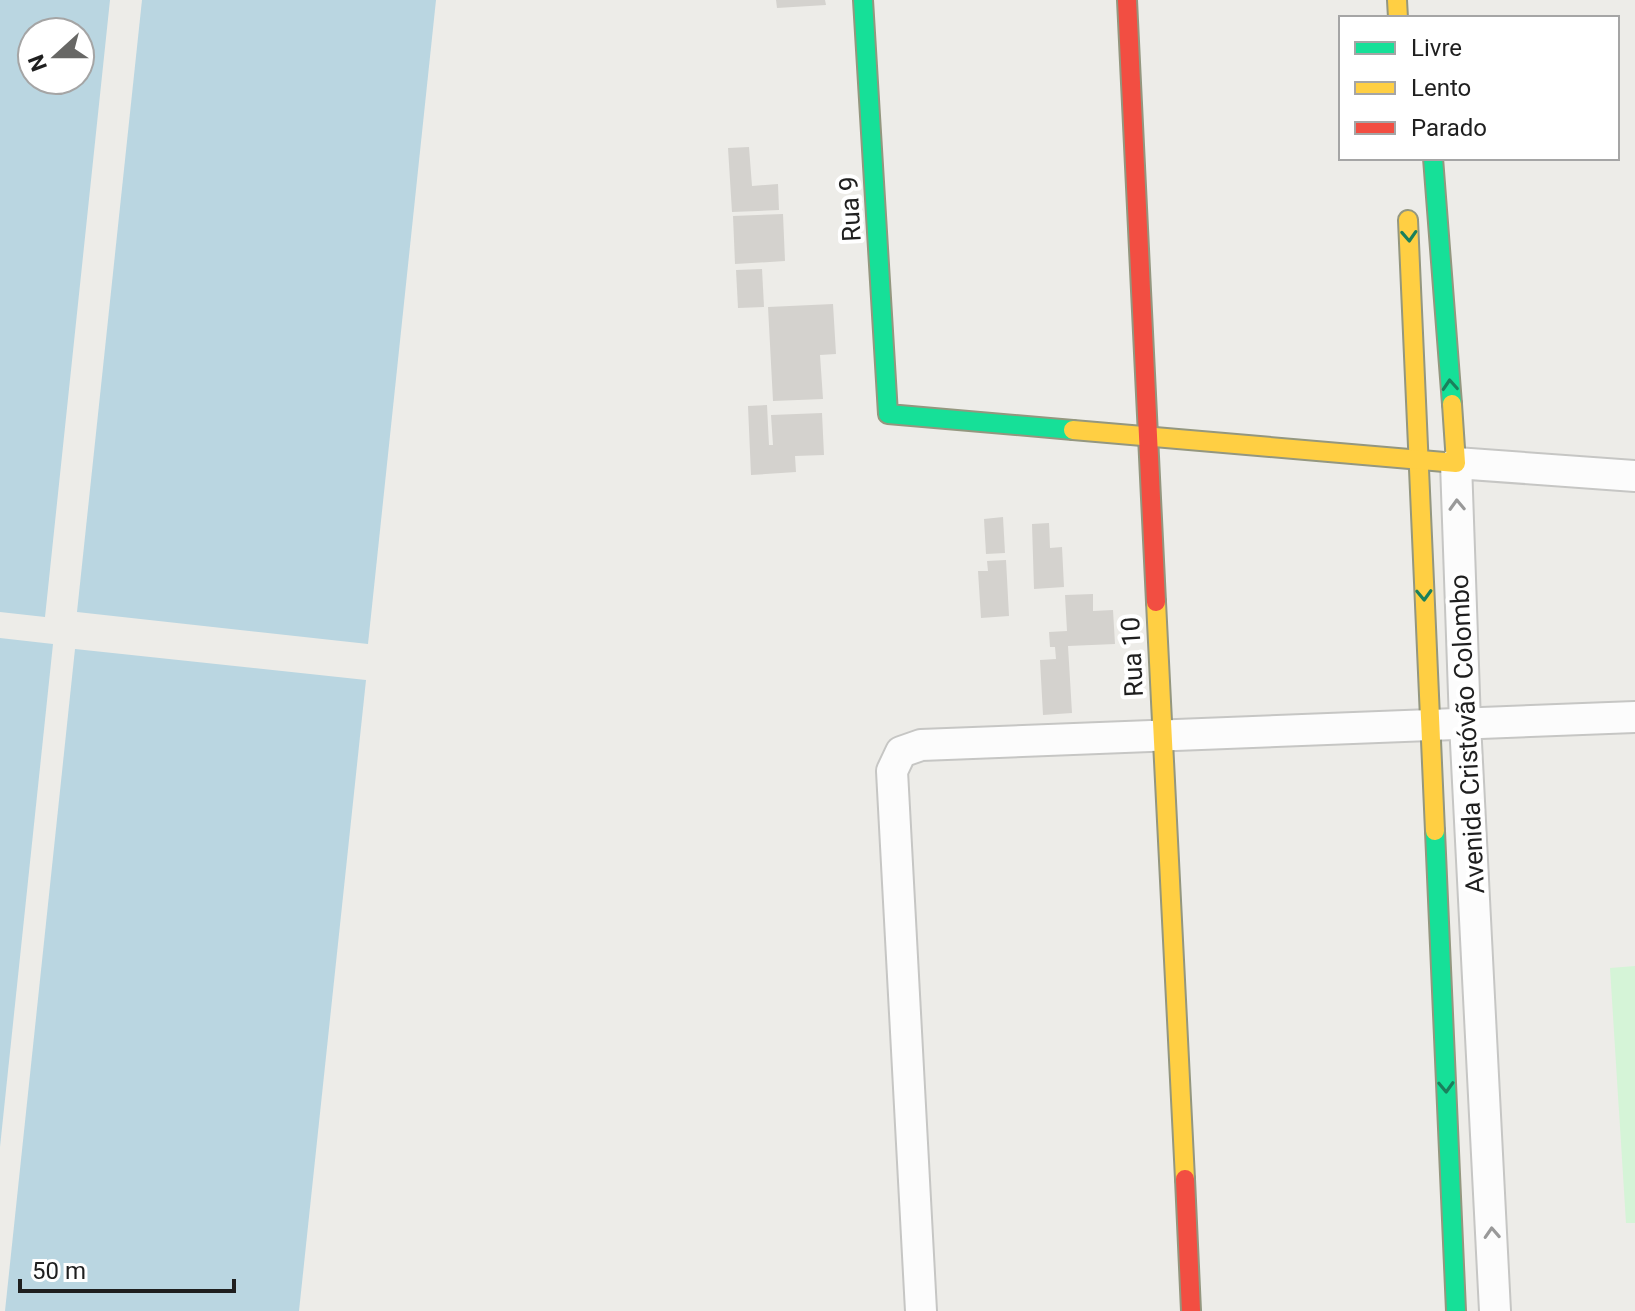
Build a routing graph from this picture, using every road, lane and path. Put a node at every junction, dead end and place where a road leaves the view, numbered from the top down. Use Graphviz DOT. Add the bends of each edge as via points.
graph roads {
  1 [pos="863,0"];
  2 [pos="1127,0"];
  3 [pos="1433,160"];
  4 [pos="1407,206"];
  5 [pos="1147,437"];
  6 [pos="1420,461"];
  7 [pos="1456,463"];
  8 [pos="1635,476"];
  9 [pos="1423,549"];
  10 [pos="1459,549"];
  11 [pos="1635,717"];
  12 [pos="1465,723"];
  13 [pos="1428,724"];
  14 [pos="1162,734"];
  15 [pos="921,1311"];
  16 [pos="1191,1311"];
  17 [pos="1456,1311"];
  18 [pos="1495,1311"];
  1 -- 5 [label="street, Rua 9" via="888,414"];
  2 -- 5 [label="street, Rua 10"];
  7 -- 3 [label="street, Avenida Cristóvão Colombo, one-way"];
  4 -- 6 [label="street, Avenida Cristóvão Colombo, one-way"];
  5 -- 6 [label="street"];
  5 -- 14 [label="street, Rua 10"];
  6 -- 7 [label="street"];
  6 -- 9 [label="street, Avenida Cristóvão Colombo"];
  7 -- 8 [label="street"];
  10 -- 7 [label="street, Avenida Cristóvão Colombo, one-way"];
  9 -- 10 [label="street"];
  9 -- 13 [label="street, Avenida Cristóvão Colombo, one-way"];
  10 -- 12 [label="street, Avenida Cristóvão Colombo"];
  11 -- 12 [label="street"];
  12 -- 13 [label="street"];
  18 -- 12 [label="street, Avenida Cristóvão Colombo, one-way"];
  13 -- 14 [label="street"];
  13 -- 17 [label="street, Avenida Cristóvão Colombo, one-way"];
  14 -- 15 [label="street" via="921,745 901,752 892,771"];
  14 -- 16 [label="street, Rua 10"];
}
